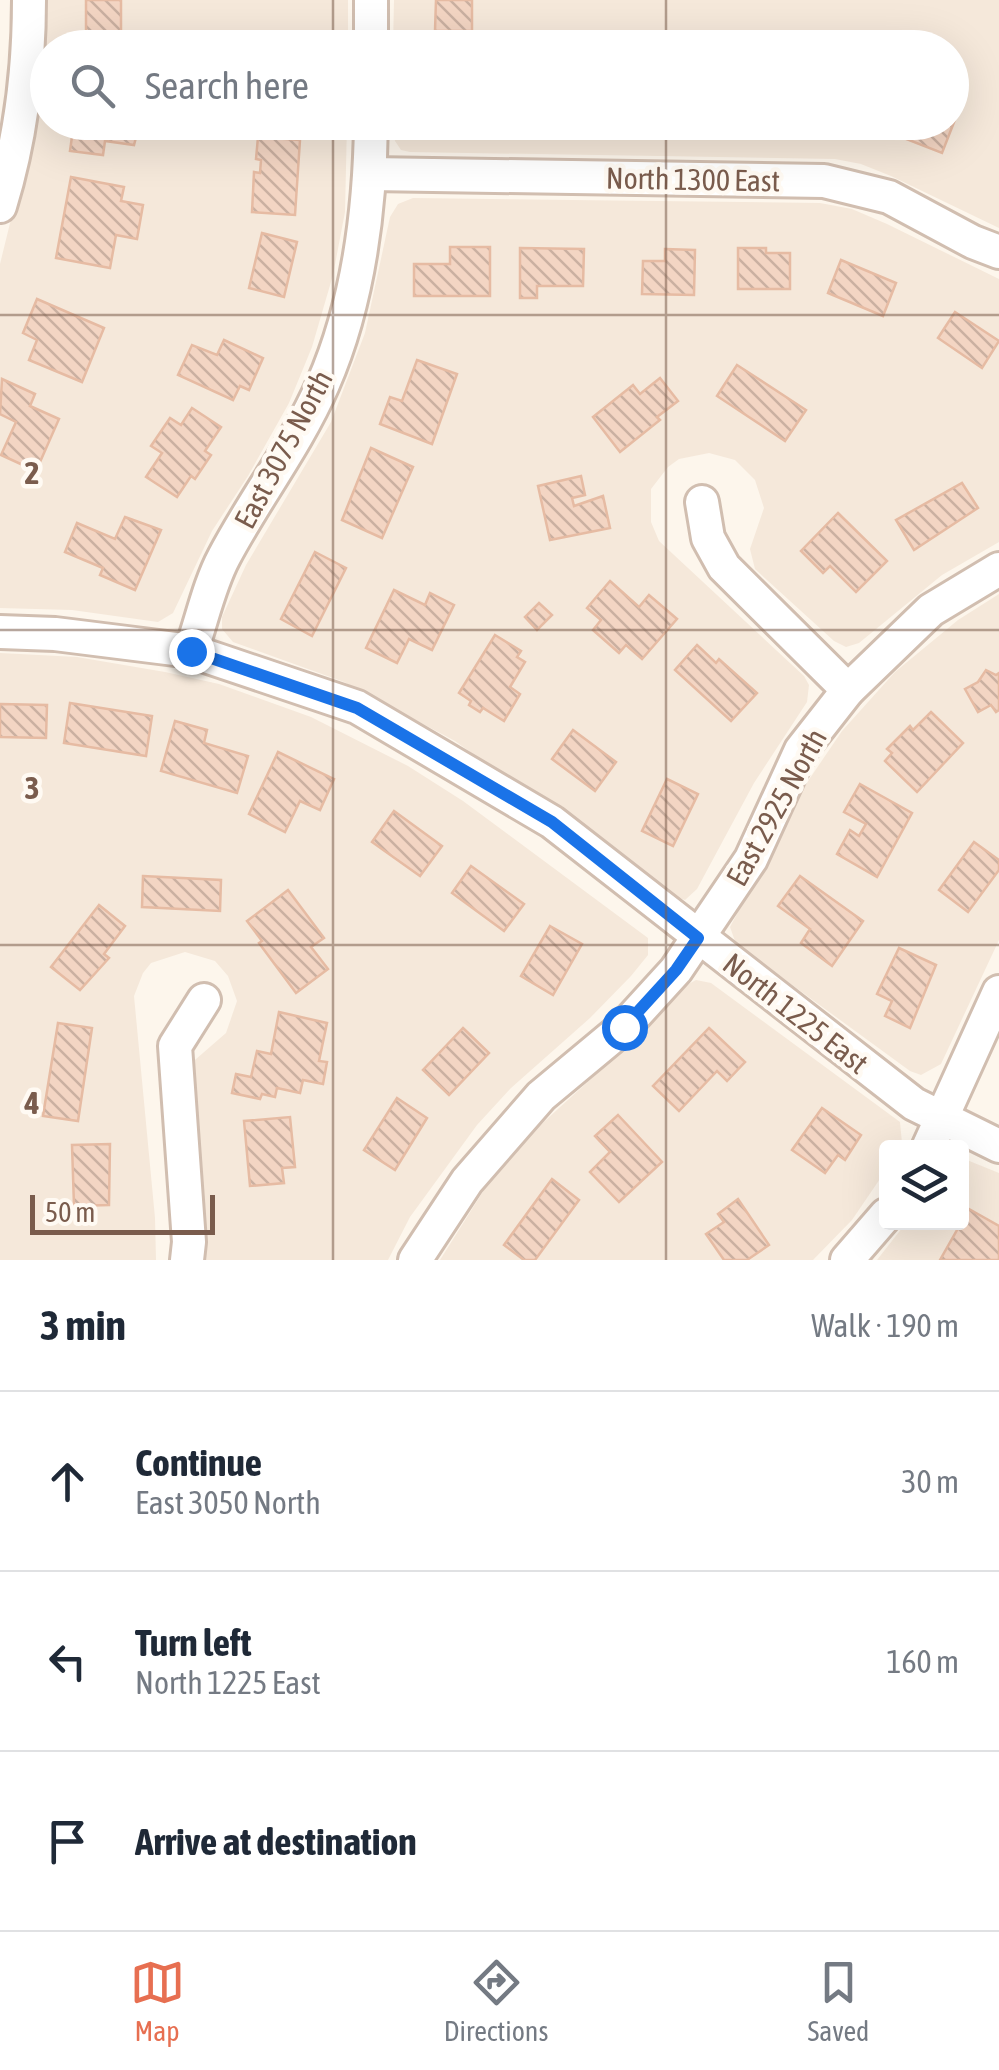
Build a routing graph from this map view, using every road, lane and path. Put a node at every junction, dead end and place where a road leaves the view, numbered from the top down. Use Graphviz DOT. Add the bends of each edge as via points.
graph roads {
  1 [pos="29,0"];
  2 [pos="372,0"];
  3 [pos="371,30"];
  4 [pos="371,140"];
  5 [pos="371,174"];
  6 [pos="0,206"];
  7 [pos="999,252"];
  8 [pos="702,502"];
  9 [pos="999,569"];
  10 [pos="0,632"];
  11 [pos="191,651"];
  12 [pos="848,690"];
  13 [pos="698,938"];
  14 [pos="999,992"];
  15 [pos="204,1000"];
  16 [pos="935,1133"];
  17 [pos="999,1146"];
  18 [pos="879,1223"];
  19 [pos="187,1260"];
  20 [pos="416,1260"];
  21 [pos="847,1260"];
  1 -- 6 [label="street" via="16,154"];
  2 -- 3 [label="street"];
  4 -- 5 [label="street, East 3075 North"];
  5 -- 7 [label="street, North 1300 East" via="824,181 889,197"];
  5 -- 11 [label="street, East 3075 North" via="352,293 324,382 222,559"];
  8 -- 12 [label="street" via="708,538 724,567"];
  9 -- 12 [label="street, East 2925 North" via="931,610"];
  10 -- 11 [label="street, North 1225 East"];
  11 -- 13 [label="street, North 1225 East" via="357,708 552,822"];
  12 -- 13 [label="street, East 2925 North" via="801,750 751,859"];
  13 -- 16 [label="street, North 1225 East" via="914,1104"];
  13 -- 20 [label="street, East 2925 North" via="624,1027 541,1096 467,1182"];
  14 -- 16 [label="street"];
  15 -- 19 [label="street" via="175,1046"];
  16 -- 17 [label="street, North 1225 East"];
  18 -- 21 [label="street"];
}
